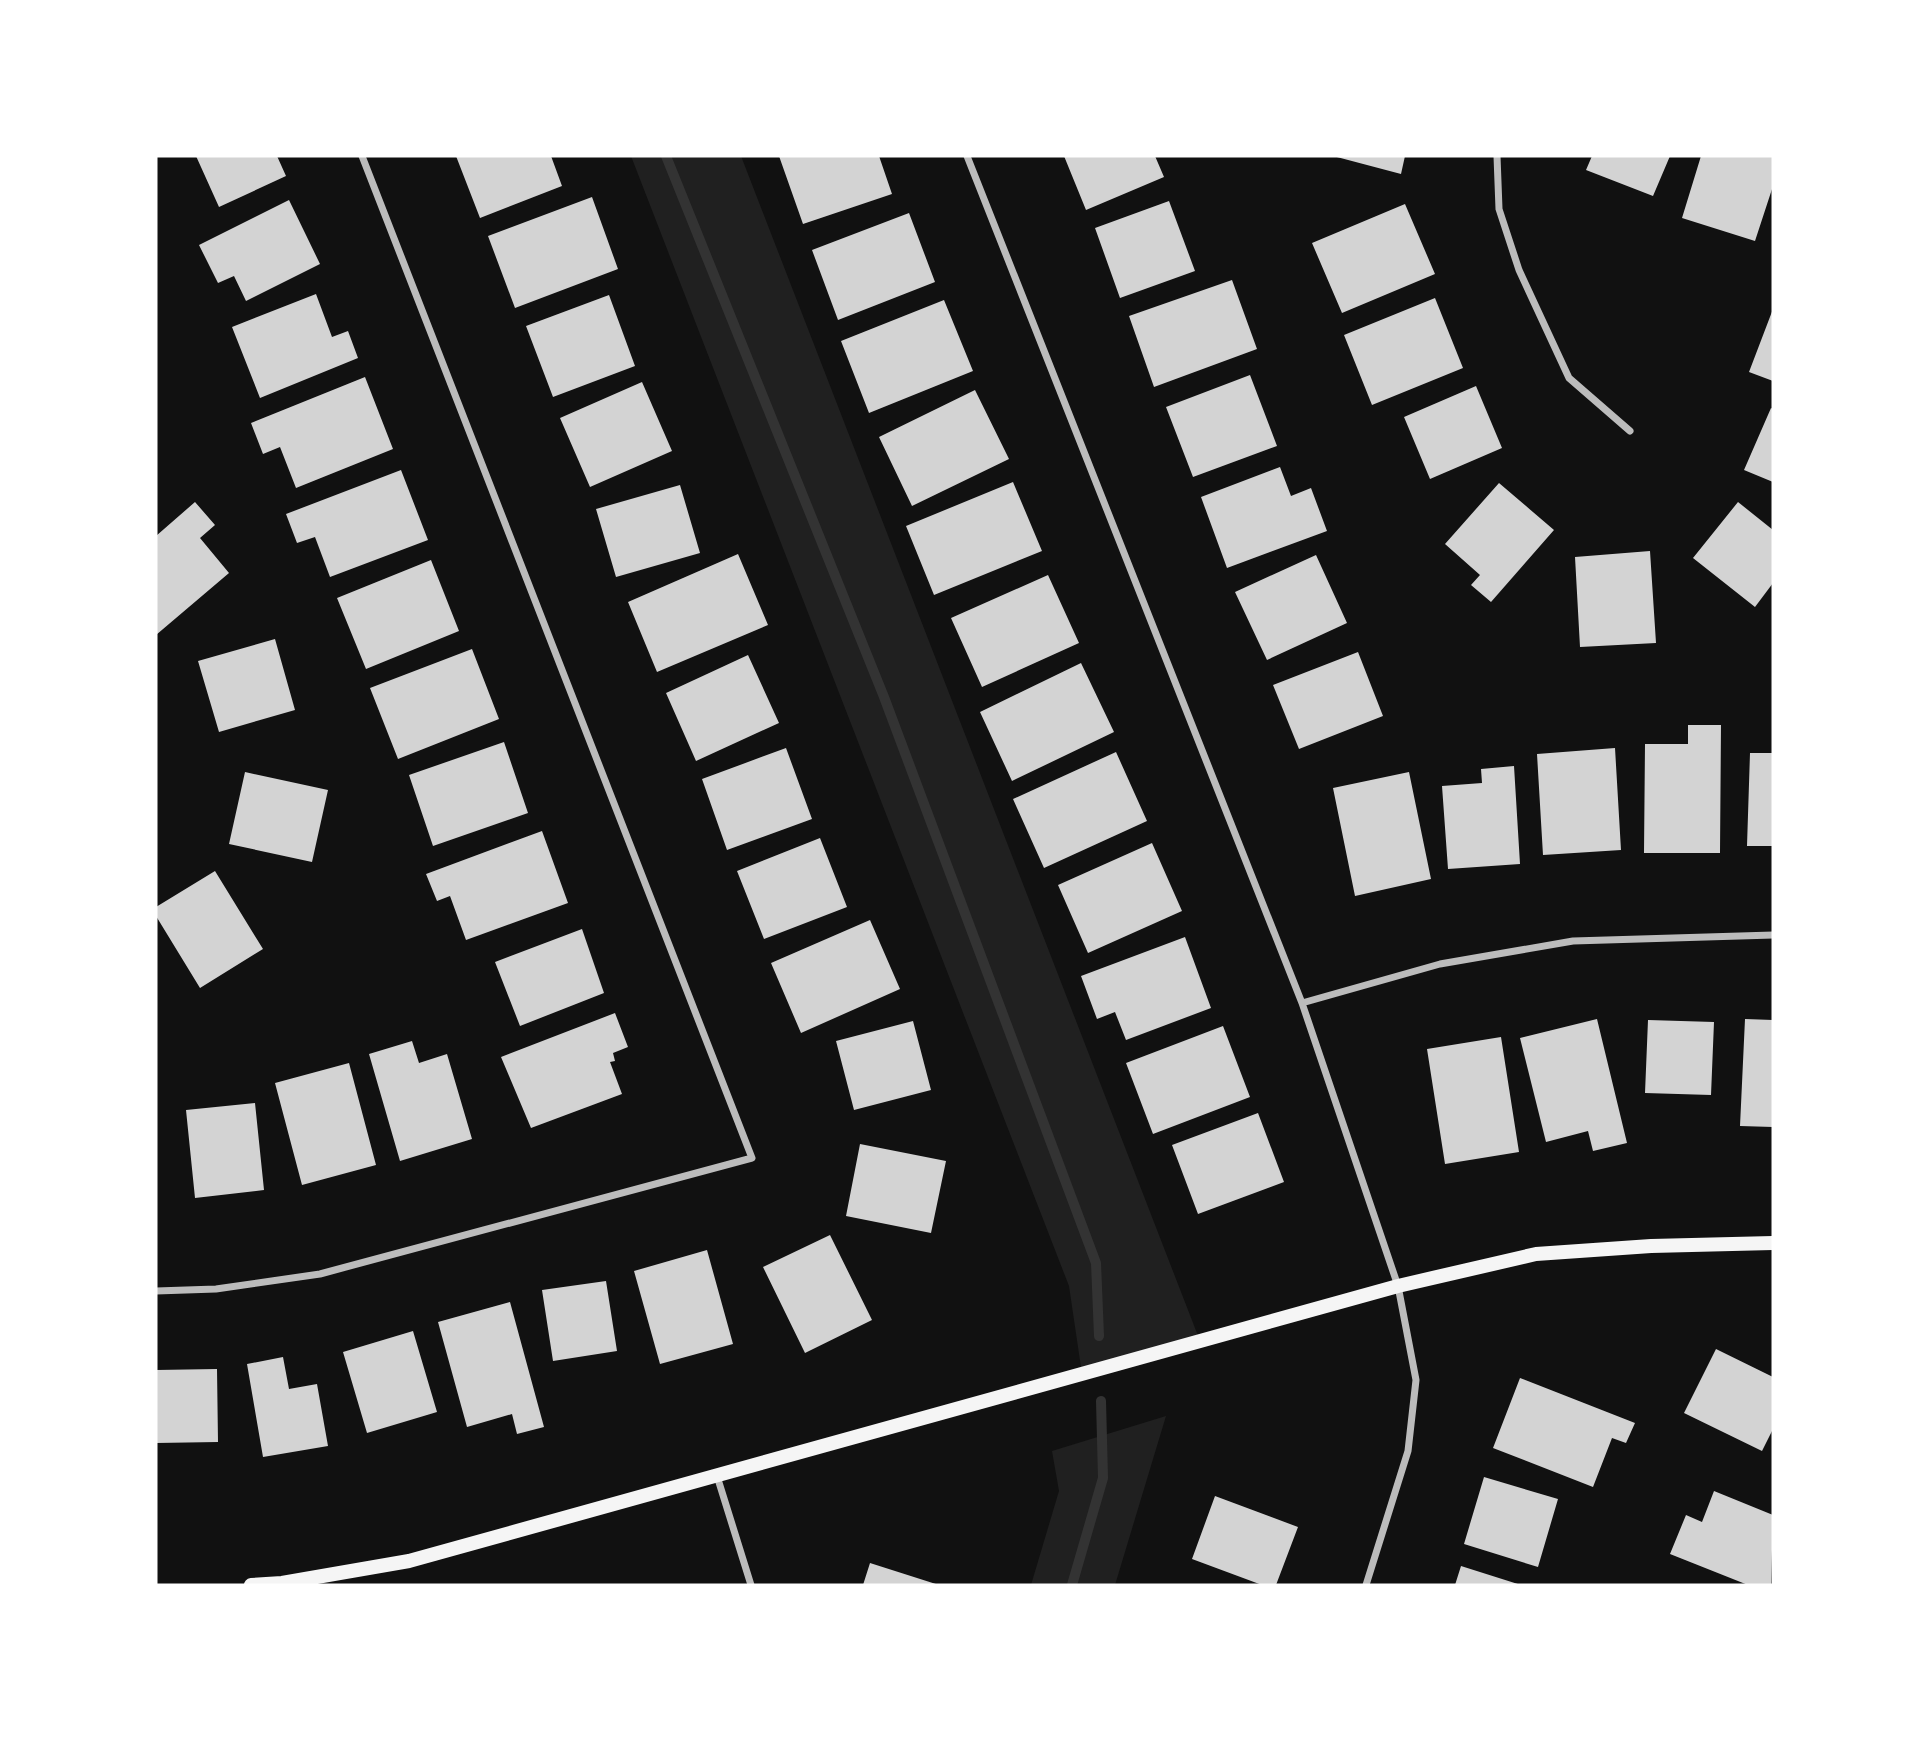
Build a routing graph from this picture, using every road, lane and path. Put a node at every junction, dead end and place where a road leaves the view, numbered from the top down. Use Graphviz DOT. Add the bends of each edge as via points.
graph roads {
  1 [pos="362,156"];
  2 [pos="967,156"];
  3 [pos="1497,156"];
  4 [pos="1630,431"];
  5 [pos="1773,935"];
  6 [pos="1302,1003"];
  7 [pos="1773,1243"];
  8 [pos="1398,1286"];
  9 [pos="156,1291"];
  10 [pos="717,1476"];
  11 [pos="251,1585"];
  12 [pos="751,1585"];
  13 [pos="1366,1585"];
  1 -- 9 [label="street" via="752,1158 320,1274 216,1289"];
  2 -- 6 [label="street"];
  3 -- 4 [label="street" via="1499,209 1519,270 1570,378"];
  5 -- 6 [label="street" via="1573,941 1440,964"];
  6 -- 8 [label="street"];
  7 -- 8 [label="main road" via="1536,1254"];
  8 -- 10 [label="main road"];
  8 -- 13 [label="street" via="1416,1380 1408,1451"];
  10 -- 11 [label="main road" via="409,1561"];
  10 -- 12 [label="street"];
}
